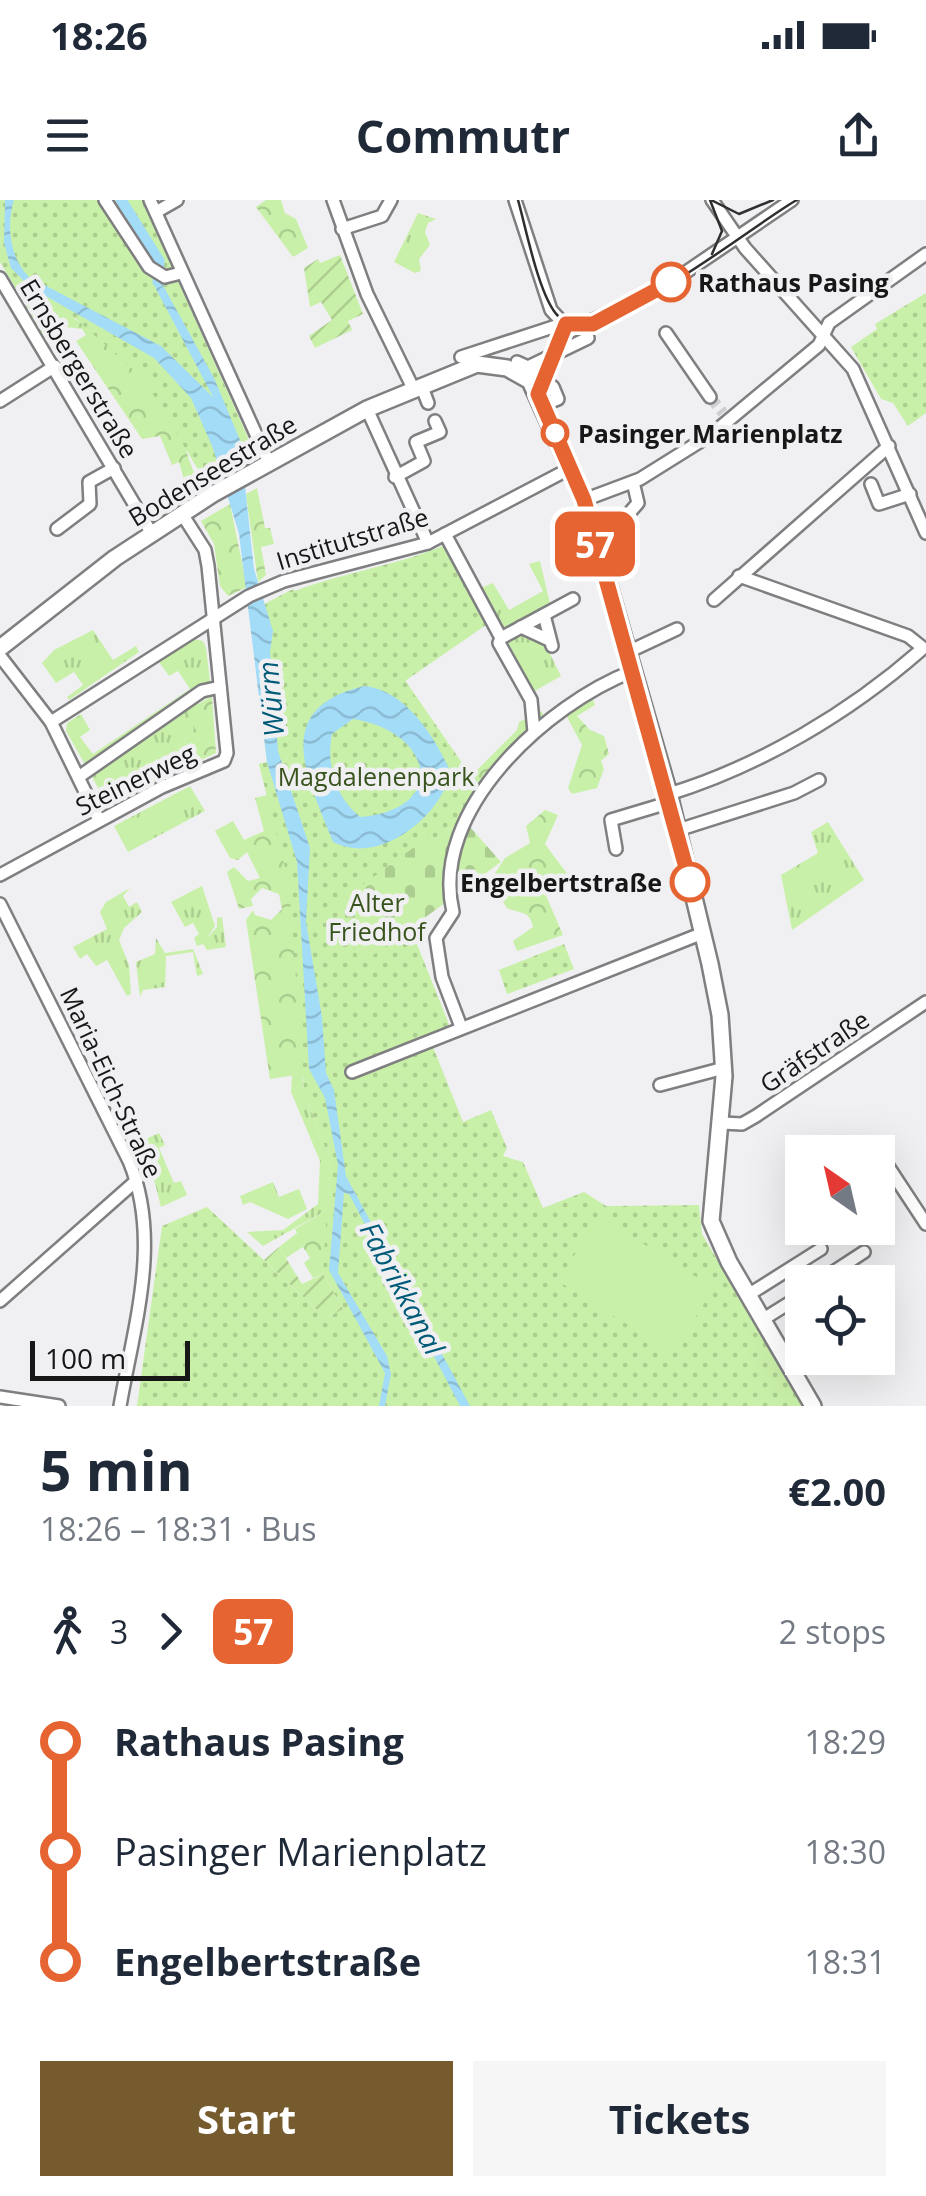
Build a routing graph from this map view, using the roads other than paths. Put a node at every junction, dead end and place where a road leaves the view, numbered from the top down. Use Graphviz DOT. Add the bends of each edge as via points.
graph roads {
  1 [pos="105,200"];
  2 [pos="177,200"];
  3 [pos="333,200"];
  4 [pos="396,200"];
  5 [pos="515,200"];
  6 [pos="712,200"];
  7 [pos="792,200"];
  8 [pos="153,206"];
  9 [pos="342,229"];
  10 [pos="736,235"];
  11 [pos="926,254"];
  12 [pos="182,274"];
  13 [pos="0,278"];
  14 [pos="556,328"];
  15 [pos="666,333"];
  16 [pos="824,335"];
  17 [pos="512,342"];
  18 [pos="555,352"];
  19 [pos="465,361"];
  20 [pos="520,365"];
  21 [pos="55,366"];
  22 [pos="417,387"];
  23 [pos="545,391"];
  24 [pos="710,396"];
  25 [pos="0,400"];
  26 [pos="428,403"];
  27 [pos="367,408"];
  28 [pos="435,421"];
  29 [pos="889,446"];
  30 [pos="269,463"];
  31 [pos="114,468"];
  32 [pos="570,469"];
  33 [pos="395,477"];
  34 [pos="636,480"];
  35 [pos="871,484"];
  36 [pos="910,494"];
  37 [pos="584,500"];
  38 [pos="648,507"];
  39 [pos="631,511"];
  40 [pos="182,514"];
  41 [pos="57,529"];
  42 [pos="152,534"];
  43 [pos="444,534"];
  44 [pos="926,534"];
  45 [pos="428,542"];
  46 [pos="740,576"];
  47 [pos="573,600"];
  48 [pos="714,600"];
  49 [pos="544,615"];
  50 [pos="213,616"];
  51 [pos="521,627"];
  52 [pos="677,629"];
  53 [pos="500,638"];
  54 [pos="923,648"];
  55 [pos="0,652"];
  56 [pos="628,652"];
  57 [pos="633,671"];
  58 [pos="220,687"];
  59 [pos="51,722"];
  60 [pos="534,732"];
  61 [pos="80,776"];
  62 [pos="819,780"];
  63 [pos="670,798"];
  64 [pos="98,820"];
  65 [pos="678,830"];
  66 [pos="50,846"];
  67 [pos="616,849"];
  68 [pos="56,862"];
  69 [pos="0,875"];
  70 [pos="0,904"];
  71 [pos="703,933"];
  72 [pos="926,1002"];
  73 [pos="460,1027"];
  74 [pos="724,1068"];
  75 [pos="352,1072"];
  76 [pos="660,1084"];
  77 [pos="722,1123"];
  78 [pos="895,1176"];
  79 [pos="136,1180"];
  80 [pos="925,1219"];
  81 [pos="821,1249"];
  82 [pos="864,1252"];
  83 [pos="844,1265"];
  84 [pos="748,1296"];
  85 [pos="0,1301"];
  86 [pos="785,1306"];
  87 [pos="762,1320"];
  88 [pos="0,1397"];
  89 [pos="59,1406"];
  90 [pos="120,1406"];
  91 [pos="813,1406"];
  1 -- 12 [label="street" via="151,268 165,277"];
  2 -- 8 [label="street"];
  3 -- 9 [label="street"];
  4 -- 9 [label="street" via="382,216"];
  5 -- 14 [label="street"];
  6 -- 10 [label="street"];
  7 -- 10 [label="street"];
  8 -- 12 [label="street"];
  9 -- 22 [label="street" via="370,314"];
  10 -- 14 [label="street" via="645,298 593,324"];
  10 -- 16 [label="street"];
  11 -- 16 [label="street" via="830,323"];
  12 -- 30 [label="street"];
  13 -- 21 [label="street, Ernsbergerstraße"];
  14 -- 17 [label="street"];
  14 -- 18 [label="street"];
  14 -- 18 [label="street" via="582,340"];
  15 -- 24 [label="street"];
  16 -- 29 [label="street" via="853,369"];
  16 -- 34 [label="street" via="787,374"];
  17 -- 19 [label="street"];
  17 -- 20 [label="street"];
  18 -- 20 [label="street"];
  18 -- 23 [label="street"];
  19 -- 22 [label="main road, Bodenseestraße"];
  19 -- 23 [label="main road" via="507,368"];
  20 -- 23 [label="street"];
  21 -- 25 [label="street"];
  21 -- 31 [label="street, Ernsbergerstraße"];
  22 -- 26 [label="street"];
  22 -- 27 [label="main road, Bodenseestraße"];
  23 -- 32 [label="main road"];
  27 -- 30 [label="main road, Bodenseestraße"];
  27 -- 33 [label="street"];
  28 -- 33 [label="street" via="440,432 416,442 424,462"];
  29 -- 36 [label="street"];
  29 -- 46 [label="street"];
  30 -- 40 [label="main road, Bodenseestraße"];
  31 -- 41 [label="street" via="89,482 90,504"];
  31 -- 42 [label="street, Ernsbergerstraße"];
  32 -- 37 [label="main road"];
  32 -- 43 [label="street, Institutstraße"];
  33 -- 45 [label="street"];
  34 -- 37 [label="street"];
  34 -- 38 [label="street"];
  34 -- 39 [label="street" via="638,502"];
  35 -- 36 [label="street" via="879,504"];
  36 -- 44 [label="street"];
  37 -- 56 [label="main road"];
  40 -- 42 [label="main road, Bodenseestraße"];
  40 -- 50 [label="street, Steinerweg" via="205,550"];
  42 -- 55 [label="main road, Bodenseestraße" via="78,584"];
  43 -- 45 [label="street, Institutstraße"];
  43 -- 53 [label="street"];
  45 -- 50 [label="street, Institutstraße" via="255,593"];
  46 -- 48 [label="street"];
  46 -- 54 [label="street" via="908,636"];
  47 -- 49 [label="street"];
  49 -- 51 [label="street"];
  49 -- 51 [label="street" via="550,643"];
  50 -- 58 [label="street, Steinerweg"];
  50 -- 59 [label="street, Institutstraße"];
  51 -- 53 [label="street"];
  52 -- 56 [label="street"];
  53 -- 60 [label="street" via="536,711"];
  54 -- 63 [label="street" via="864,695 768,753"];
  55 -- 59 [label="street"];
  56 -- 57 [label="main road"];
  57 -- 60 [label="street"];
  57 -- 63 [label="main road"];
  58 -- 61 [label="street" via="202,691"];
  58 -- 64 [label="street, Steinerweg" via="224,761"];
  59 -- 61 [label="street"];
  60 -- 73 [label="street" via="485,787 465,821 448,876 453,912 436,938"];
  61 -- 64 [label="street"];
  62 -- 65 [label="street"];
  63 -- 65 [label="main road"];
  63 -- 67 [label="street" via="611,820"];
  64 -- 66 [label="street, Steinerweg"];
  65 -- 71 [label="main road"];
  66 -- 68 [label="street"];
  66 -- 69 [label="street, Steinerweg"];
  70 -- 79 [label="street, Maria-Eich-Straße"];
  71 -- 73 [label="street"];
  71 -- 74 [label="main road"];
  72 -- 77 [label="street, Gräfstraße" via="756,1116 742,1124"];
  73 -- 75 [label="street"];
  74 -- 76 [label="street"];
  74 -- 77 [label="main road"];
  77 -- 84 [label="main road" via="711,1221"];
  78 -- 80 [label="street"];
  79 -- 85 [label="street"];
  79 -- 90 [label="street, Maria-Eich-Straße" via="146,1247"];
  81 -- 84 [label="street"];
  82 -- 83 [label="street"];
  84 -- 87 [label="main road"];
  86 -- 87 [label="street"];
  87 -- 91 [label="main road"];
  88 -- 89 [label="street"];
}
